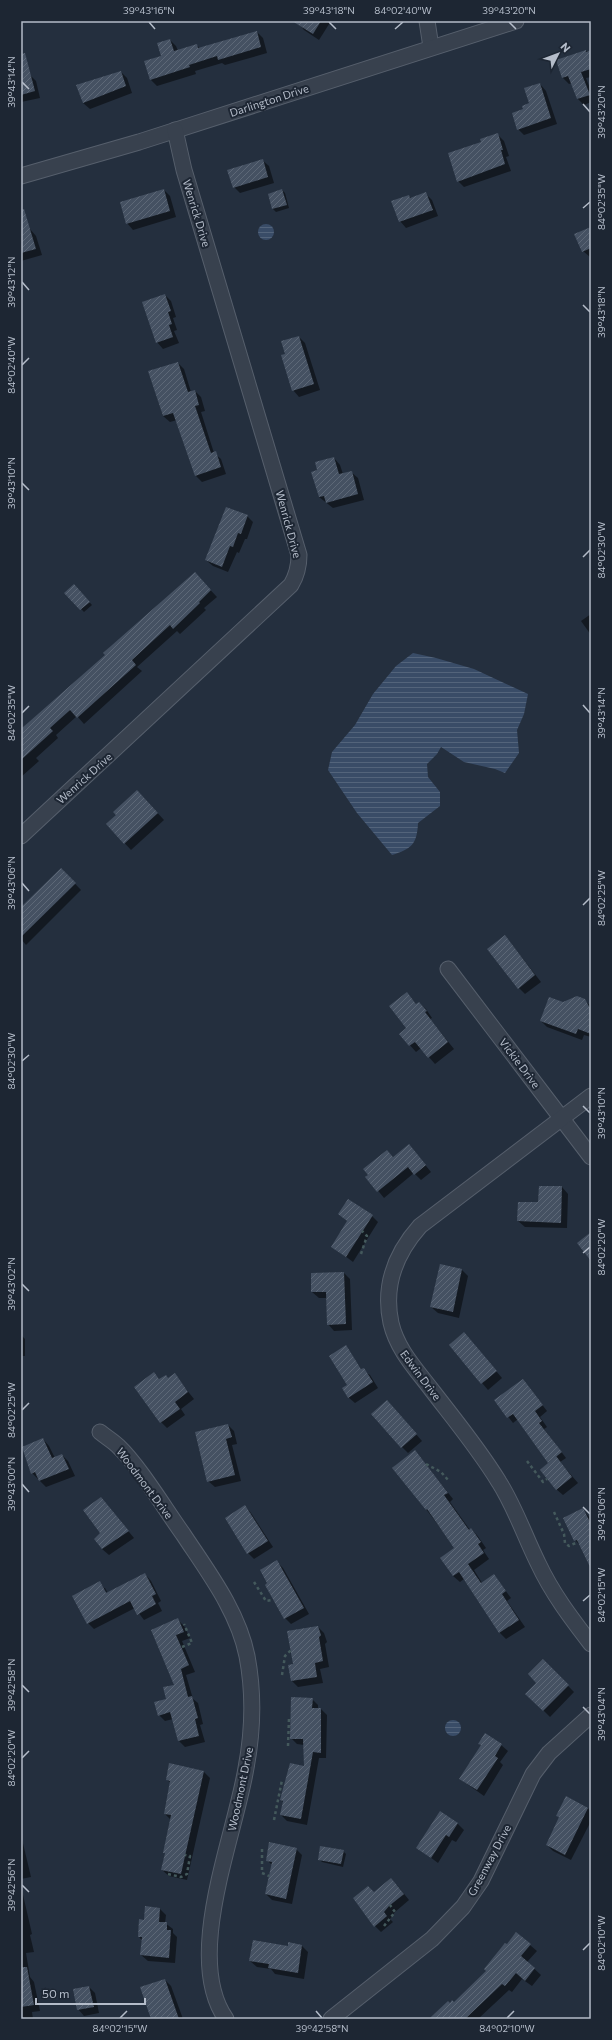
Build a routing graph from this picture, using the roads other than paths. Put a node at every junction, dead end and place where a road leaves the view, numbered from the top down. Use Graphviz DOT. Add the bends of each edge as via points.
graph roads {
  1 [pos="427,21"];
  2 [pos="516,21"];
  3 [pos="431,47"];
  4 [pos="175,130"];
  5 [pos="21,176"];
  6 [pos="21,836"];
  7 [pos="448,968"];
  8 [pos="591,1096"];
  9 [pos="562,1118"];
  10 [pos="591,1157"];
  11 [pos="100,1432"];
  12 [pos="591,1644"];
  13 [pos="591,1715"];
  14 [pos="226,2019"];
  15 [pos="331,2019"];
  1 -- 3 [label="street"];
  2 -- 3 [label="street, Darlington Drive"];
  3 -- 4 [label="street, Darlington Drive"];
  4 -- 5 [label="street, Darlington Drive"];
  4 -- 6 [label="street, Wenrick Drive" via="184,170 299,555 297,576 291,586"];
  7 -- 9 [label="street, Vickie Drive"];
  8 -- 9 [label="street, Edwin Drive"];
  9 -- 10 [label="street, Vickie Drive"];
  9 -- 12 [label="street, Edwin Drive" via="420,1226 397,1258 390,1279 388,1305 394,1333 404,1354 480,1453 499,1482 552,1590"];
  11 -- 14 [label="street, Woodmont Drive" via="118,1446 139,1472 185,1538 229,1605 247,1655 251,1691 250,1742 213,1914 209,1960 213,1990"];
  13 -- 15 [label="street, Greenway Drive" via="549,1753 533,1774 480,1881 464,1907 432,1939"];
}
